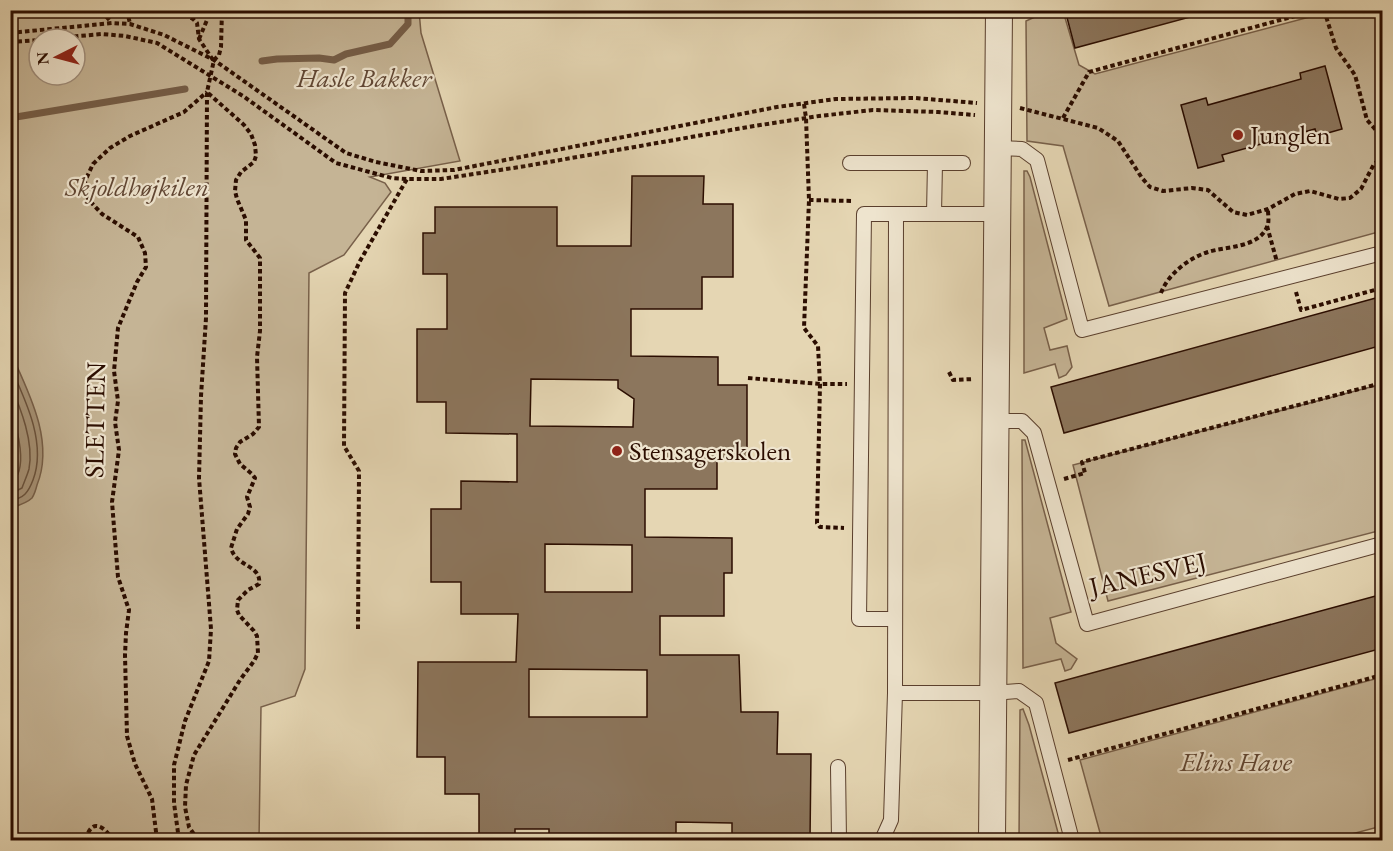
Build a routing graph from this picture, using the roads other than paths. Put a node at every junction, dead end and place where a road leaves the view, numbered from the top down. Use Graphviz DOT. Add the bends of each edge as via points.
graph roads {
  1 [pos="999,10"];
  2 [pos="997,148"];
  3 [pos="850,163"];
  4 [pos="934,163"];
  5 [pos="963,163"];
  6 [pos="896,214"];
  7 [pos="934,214"];
  8 [pos="997,214"];
  9 [pos="1383,253"];
  10 [pos="996,421"];
  11 [pos="1383,543"];
  12 [pos="895,619"];
  13 [pos="895,693"];
  14 [pos="993,693"];
  15 [pos="838,767"];
  16 [pos="1383,839"];
  17 [pos="839,840"];
  18 [pos="883,840"];
  19 [pos="992,840"];
  20 [pos="1072,840"];
  21 [pos="1377,840"];
  1 -- 2 [label="street"];
  2 -- 8 [label="street"];
  2 -- 9 [label="lane" via="1022,149 1036,160 1082,330"];
  3 -- 4 [label="lane"];
  4 -- 5 [label="lane"];
  4 -- 7 [label="lane"];
  6 -- 7 [label="lane"];
  6 -- 12 [label="lane"];
  6 -- 12 [label="lane" via="864,214 859,619"];
  7 -- 8 [label="lane"];
  8 -- 10 [label="street"];
  10 -- 11 [label="lane, JANESVEJ" via="1022,421 1034,433 1087,624"];
  10 -- 14 [label="street"];
  12 -- 13 [label="lane"];
  13 -- 14 [label="lane"];
  13 -- 18 [label="lane" via="891,820"];
  14 -- 19 [label="street"];
  14 -- 20 [label="lane" via="1019,691 1036,703"];
  15 -- 17 [label="lane"];
  16 -- 21 [label="lane"];
}
